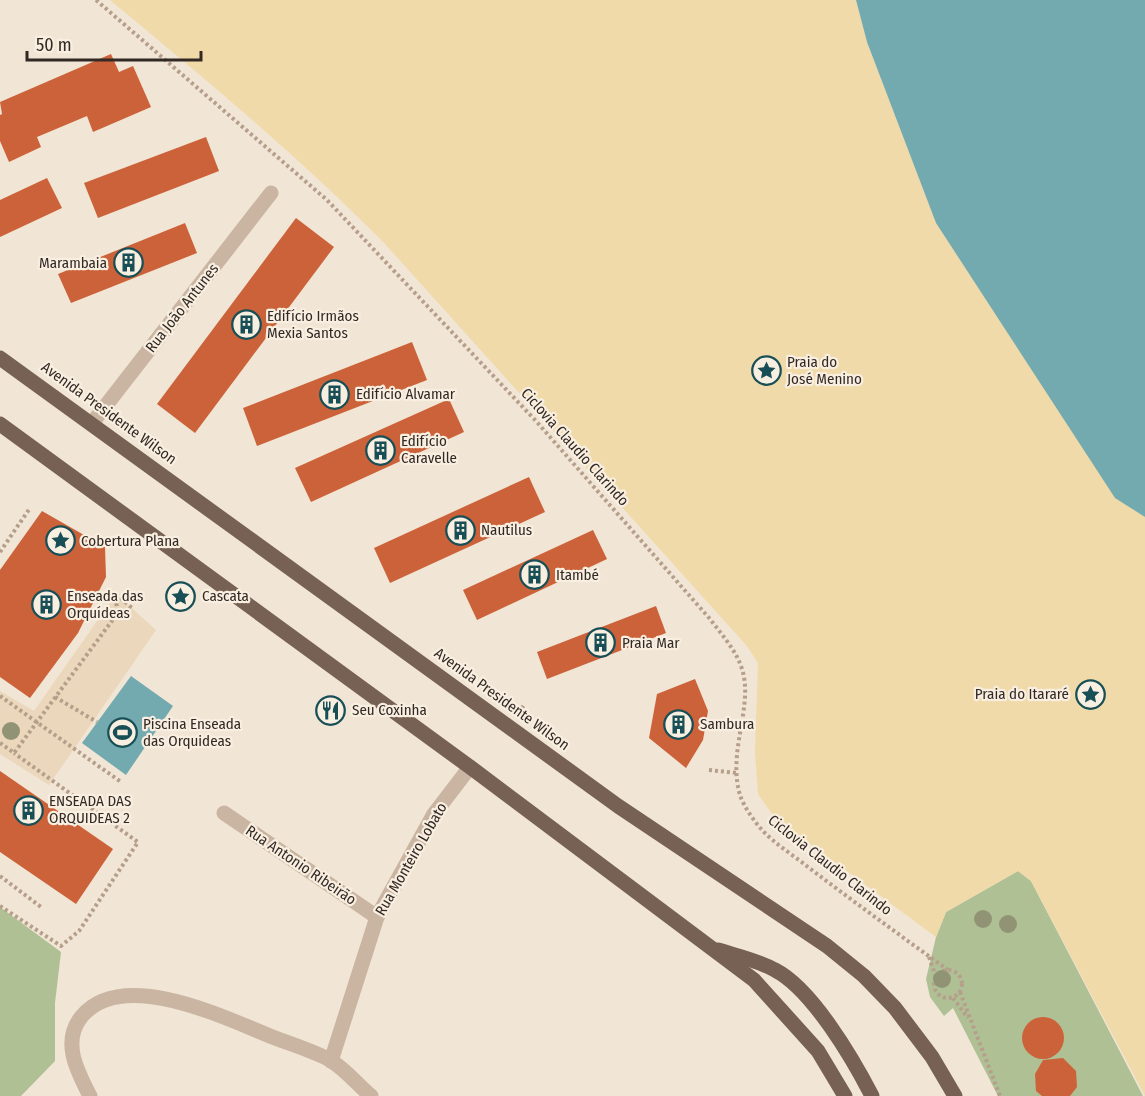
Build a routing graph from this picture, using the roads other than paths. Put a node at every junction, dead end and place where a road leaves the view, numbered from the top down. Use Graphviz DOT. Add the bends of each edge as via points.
graph roads {
  1 [pos="271,193"];
  2 [pos="0,357"];
  3 [pos="93,422"];
  4 [pos="0,424"];
  5 [pos="470,767"];
  6 [pos="224,813"];
  7 [pos="377,917"];
  8 [pos="707,947"];
  9 [pos="331,1061"];
  10 [pos="90,1096"];
  11 [pos="371,1096"];
  12 [pos="845,1096"];
  13 [pos="872,1096"];
  14 [pos="955,1096"];
  1 -- 3 [label="street, Rua João Antunes"];
  2 -- 3 [label="main road, Avenida Presidente Wilson"];
  3 -- 14 [label="main road, Avenida Presidente Wilson" via="610,799 827,946 895,1008"];
  4 -- 5 [label="main road"];
  5 -- 7 [label="street, Rua Monteiro Lobato" via="434,814"];
  5 -- 8 [label="main road"];
  6 -- 7 [label="street, Rua Antonio Ribeirão"];
  7 -- 9 [label="street, Rua Monteiro Lobato"];
  8 -- 12 [label="main road" via="754,981 786,1014 818,1051"];
  8 -- 13 [label="main road" via="777,970 835,1032"];
  9 -- 10 [label="street" via="168,999 129,996 90,1006 71,1036 71,1053"];
  9 -- 11 [label="street"];
}
